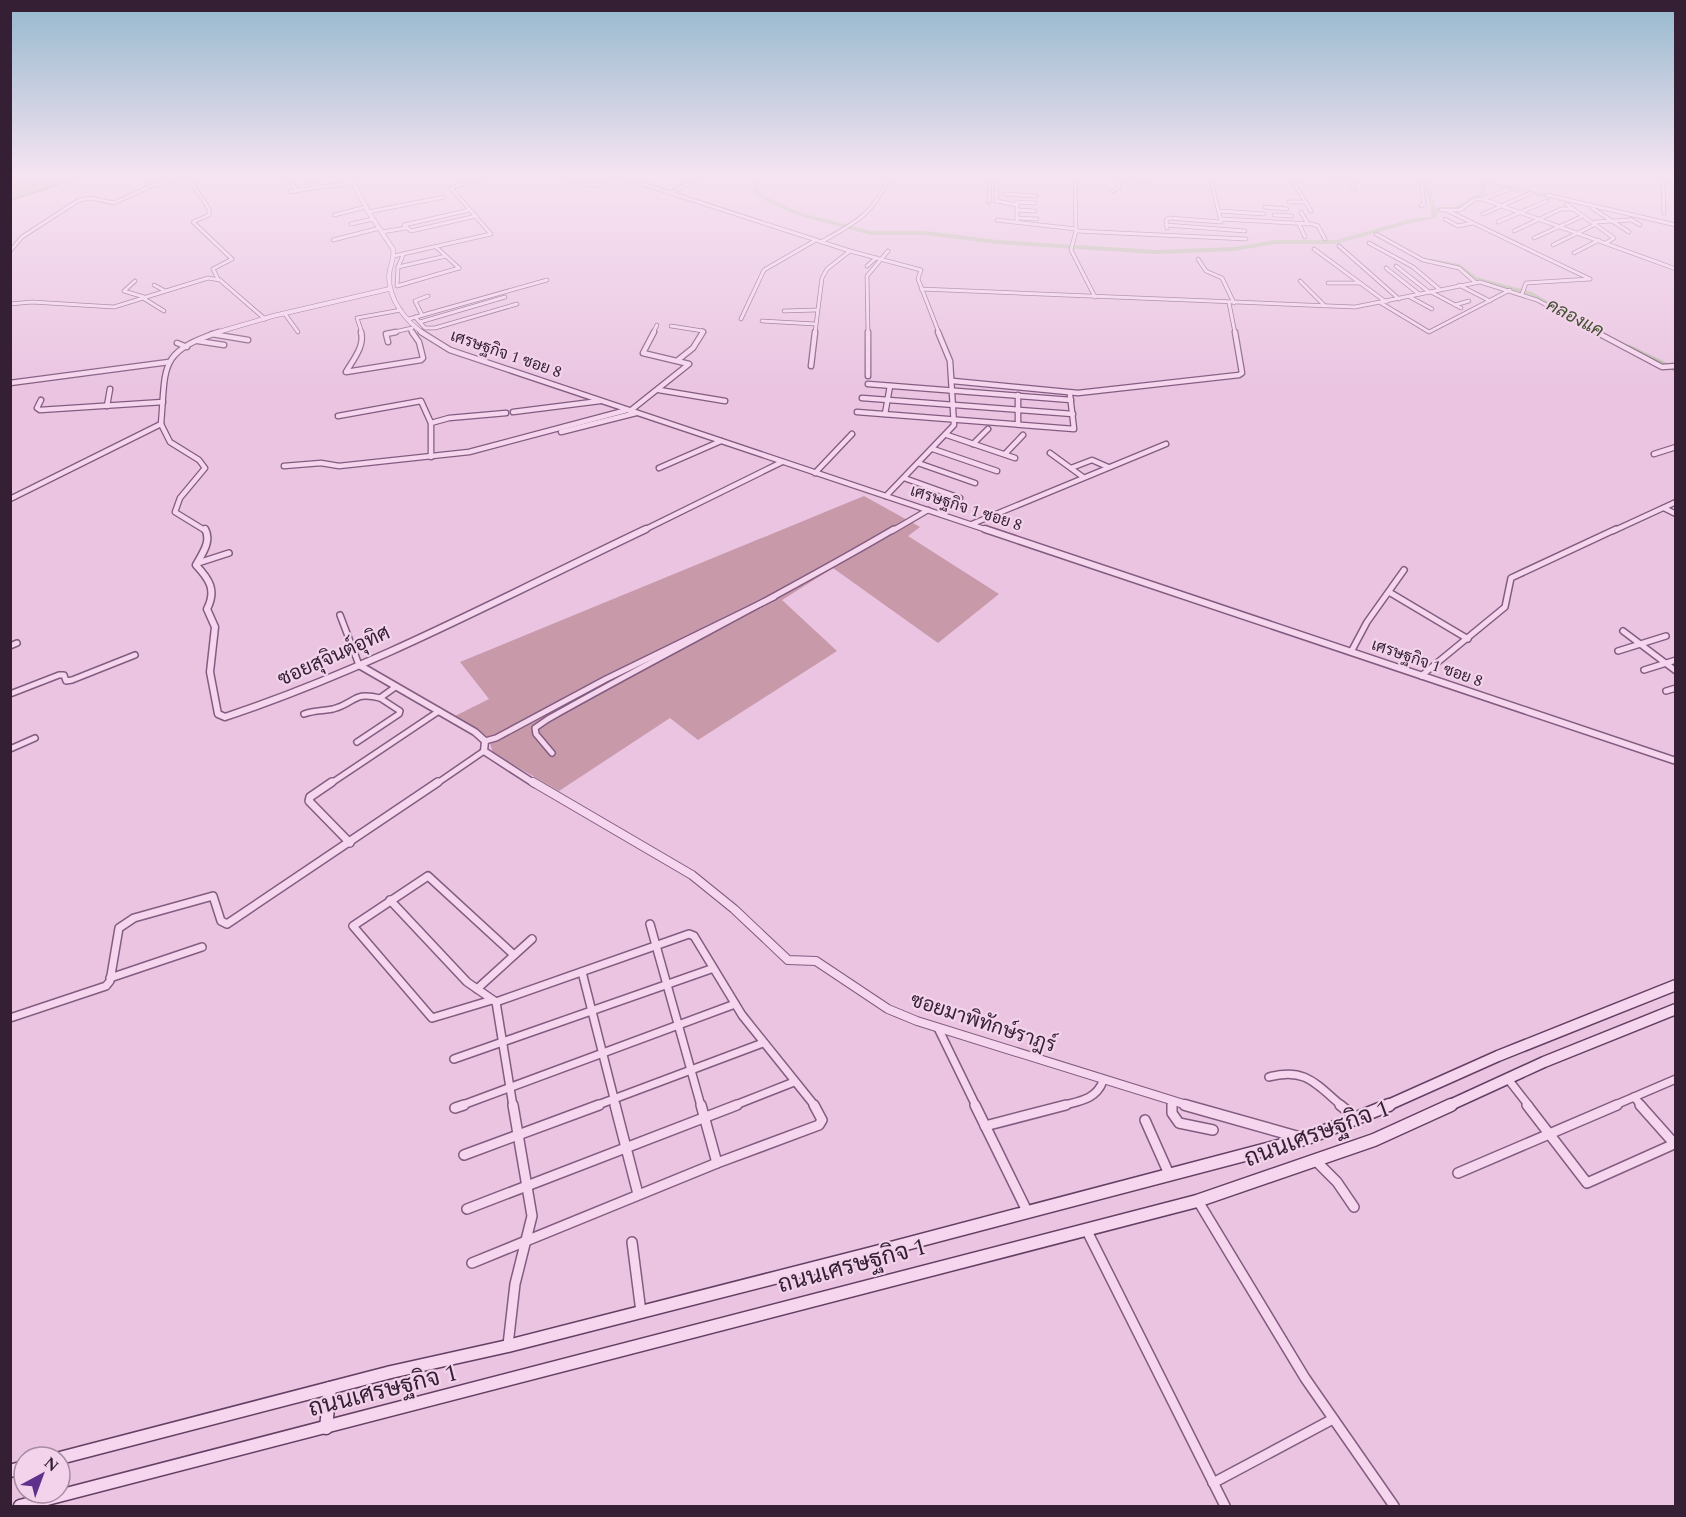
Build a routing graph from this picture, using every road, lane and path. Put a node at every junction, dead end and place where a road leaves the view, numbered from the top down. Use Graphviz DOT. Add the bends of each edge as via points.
graph roads {
  1 [pos="222,248"];
  2 [pos="390,248"];
  3 [pos="436,248"];
  4 [pos="803,248"];
  5 [pos="840,248"];
  6 [pos="1073,248"];
  7 [pos="1341,248"];
  8 [pos="1378,248"];
  9 [pos="1400,248"];
  10 [pos="1526,248"];
  11 [pos="1584,248"];
  12 [pos="1619,248"];
  13 [pos="1314,249"];
  14 [pos="850,251"];
  15 [pos="888,251"];
  16 [pos="1407,252"];
  17 [pos="1574,253"];
  18 [pos="403,255"];
  19 [pos="394,256"];
  20 [pos="446,256"];
  21 [pos="878,259"];
  22 [pos="1399,259"];
  23 [pos="1198,260"];
  24 [pos="867,266"];
  25 [pos="1395,266"];
  26 [pos="398,267"];
  27 [pos="1386,268"];
  28 [pos="1676,269"];
  29 [pos="218,279"];
  30 [pos="135,280"];
  31 [pos="547,280"];
  32 [pos="1300,281"];
  33 [pos="1475,282"];
  34 [pos="1328,283"];
  35 [pos="1360,283"];
  36 [pos="154,285"];
  37 [pos="1458,285"];
  38 [pos="921,289"];
  39 [pos="1439,289"];
  40 [pos="389,290"];
  41 [pos="1510,290"];
  42 [pos="165,291"];
  43 [pos="1430,291"];
  44 [pos="1523,293"];
  45 [pos="1419,294"];
  46 [pos="428,296"];
  47 [pos="1410,296"];
  48 [pos="505,297"];
  49 [pos="1095,297"];
  50 [pos="144,298"];
  51 [pos="1399,299"];
  52 [pos="1468,301"];
  53 [pos="1490,301"];
  54 [pos="1232,303"];
  55 [pos="1383,303"];
  56 [pos="10,304"];
  57 [pos="517,304"];
  58 [pos="1455,305"];
  59 [pos="1325,306"];
  60 [pos="1461,308"];
  61 [pos="1432,309"];
  62 [pos="401,310"];
  63 [pos="817,310"];
  64 [pos="164,311"];
  65 [pos="784,311"];
  66 [pos="285,314"];
  67 [pos="422,315"];
  68 [pos="412,318"];
  69 [pos="265,319"];
  70 [pos="741,319"];
  71 [pos="762,321"];
  72 [pos="815,324"];
  73 [pos="415,326"];
  74 [pos="657,326"];
  75 [pos="671,326"];
  76 [pos="298,332"];
  77 [pos="212,334"];
  78 [pos="248,340"];
  79 [pos="198,341"];
  80 [pos="388,342"];
  81 [pos="177,343"];
  82 [pos="224,345"];
  83 [pos="187,346"];
  84 [pos="678,360"];
  85 [pos="169,362"];
  86 [pos="811,366"];
  87 [pos="1672,367"];
  88 [pos="868,376"];
  89 [pos="953,381"];
  90 [pos="10,383"];
  91 [pos="868,384"];
  92 [pos="890,386"];
  93 [pos="110,389"];
  94 [pos="659,390"];
  95 [pos="953,390"];
  96 [pos="1018,395"];
  97 [pos="862,398"];
  98 [pos="41,400"];
  99 [pos="887,400"];
  100 [pos="600,401"];
  101 [pos="725,401"];
  102 [pos="163,402"];
  103 [pos="954,404"];
  104 [pos="107,406"];
  105 [pos="628,410"];
  106 [pos="1018,410"];
  107 [pos="513,412"];
  108 [pos="857,412"];
  109 [pos="506,413"];
  110 [pos="637,413"];
  111 [pos="885,414"];
  112 [pos="1074,414"];
  113 [pos="338,416"];
  114 [pos="954,419"];
  115 [pos="431,423"];
  116 [pos="161,424"];
  117 [pos="1018,424"];
  118 [pos="988,429"];
  119 [pos="852,434"];
  120 [pos="947,435"];
  121 [pos="1023,435"];
  122 [pos="543,436"];
  123 [pos="721,441"];
  124 [pos="973,444"];
  125 [pos="1166,444"];
  126 [pos="1676,447"];
  127 [pos="933,449"];
  128 [pos="1050,453"];
  129 [pos="1005,454"];
  130 [pos="1654,454"];
  131 [pos="431,457"];
  132 [pos="1015,458"];
  133 [pos="782,462"];
  134 [pos="918,463"];
  135 [pos="284,466"];
  136 [pos="1108,467"];
  137 [pos="659,468"];
  138 [pos="1071,468"];
  139 [pos="997,471"];
  140 [pos="815,473"];
  141 [pos="1083,477"];
  142 [pos="904,478"];
  143 [pos="975,483"];
  144 [pos="886,495"];
  145 [pos="960,498"];
  146 [pos="10,499"];
  147 [pos="1676,502"];
  148 [pos="1664,508"];
  149 [pos="928,510"];
  150 [pos="1676,514"];
  151 [pos="972,524"];
  152 [pos="229,553"];
  153 [pos="198,563"];
  154 [pos="1404,570"];
  155 [pos="1389,592"];
  156 [pos="780,596"];
  157 [pos="340,615"];
  158 [pos="1623,631"];
  159 [pos="1666,636"];
  160 [pos="1468,639"];
  161 [pos="17,643"];
  162 [pos="1641,644"];
  163 [pos="10,646"];
  164 [pos="1618,651"];
  165 [pos="1351,652"];
  166 [pos="135,655"];
  167 [pos="1676,660"];
  168 [pos="1665,663"];
  169 [pos="358,665"];
  170 [pos="1644,670"];
  171 [pos="1676,671"];
  172 [pos="1421,676"];
  173 [pos="1676,688"];
  174 [pos="1666,691"];
  175 [pos="387,693"];
  176 [pos="10,694"];
  177 [pos="304,714"];
  178 [pos="435,714"];
  179 [pos="35,738"];
  180 [pos="357,742"];
  181 [pos="484,746"];
  182 [pos="10,749"];
  183 [pos="552,753"];
  184 [pos="1676,761"];
  185 [pos="350,843"];
  186 [pos="390,900"];
  187 [pos="650,924"];
  188 [pos="532,939"];
  189 [pos="202,947"];
  190 [pos="656,947"];
  191 [pos="514,955"];
  192 [pos="711,969"];
  193 [pos="582,972"];
  194 [pos="110,978"];
  195 [pos="667,985"];
  196 [pos="1676,985"];
  197 [pos="477,989"];
  198 [pos="494,1001"];
  199 [pos="735,1004"];
  200 [pos="1676,1009"];
  201 [pos="592,1011"];
  202 [pos="10,1018"];
  203 [pos="678,1026"];
  204 [pos="940,1035"];
  205 [pos="763,1042"];
  206 [pos="503,1043"];
  207 [pos="602,1054"];
  208 [pos="454,1059"];
  209 [pos="691,1070"];
  210 [pos="1269,1077"];
  211 [pos="1508,1079"];
  212 [pos="1676,1079"];
  213 [pos="794,1082"];
  214 [pos="1102,1085"];
  215 [pos="511,1089"];
  216 [pos="1634,1097"];
  217 [pos="613,1100"];
  218 [pos="455,1108"];
  219 [pos="1172,1108"];
  220 [pos="704,1118"];
  221 [pos="1357,1119"];
  222 [pos="1145,1120"];
  223 [pos="985,1126"];
  224 [pos="1213,1130"];
  225 [pos="1550,1134"];
  226 [pos="519,1136"];
  227 [pos="1305,1139"];
  228 [pos="625,1149"];
  229 [pos="464,1155"];
  230 [pos="1315,1160"];
  231 [pos="717,1163"];
  232 [pos="1458,1173"];
  233 [pos="1169,1174"];
  234 [pos="527,1188"];
  235 [pos="638,1194"];
  236 [pos="1197,1201"];
  237 [pos="1354,1207"];
  238 [pos="467,1209"];
  239 [pos="1028,1211"];
  240 [pos="1086,1229"];
  241 [pos="528,1239"];
  242 [pos="632,1242"];
  243 [pos="472,1263"];
  244 [pos="641,1312"];
  245 [pos="508,1346"];
  246 [pos="330,1388"];
  247 [pos="1333,1419"];
  248 [pos="326,1428"];
  249 [pos="72,1455"];
  250 [pos="1214,1483"];
  251 [pos="20,1506"];
  252 [pos="1225,1506"];
  253 [pos="1394,1506"];
  1 -- 29 [label="street" via="232,259 213,269"];
  2 -- 19 [label="street"];
  3 -- 18 [label="street"];
  3 -- 20 [label="street"];
  4 -- 70 [label="street" via="762,272"];
  5 -- 14 [label="street"];
  6 -- 49 [label="street"];
  7 -- 51 [label="street"];
  8 -- 22 [label="street"];
  9 -- 16 [label="street"];
  10 -- 44 [label="street" via="1590,279 1526,284"];
  11 -- 17 [label="street"];
  12 -- 28 [label="street"];
  13 -- 35 [label="street"];
  14 -- 21 [label="street"];
  14 -- 63 [label="street" via="824,273"];
  15 -- 21 [label="street"];
  16 -- 22 [label="street"];
  16 -- 33 [label="street" via="1426,261 1456,267"];
  18 -- 19 [label="street"];
  18 -- 26 [label="street"];
  19 -- 40 [label="street"];
  20 -- 26 [label="street"];
  20 -- 26 [label="street" via="459,268 397,286"];
  21 -- 24 [label="street"];
  21 -- 38 [label="street" via="919,268"];
  21 -- 88 [label="street" via="867,276"];
  22 -- 39 [label="street"];
  23 -- 54 [label="street" via="1206,271 1222,278"];
  25 -- 43 [label="street"];
  27 -- 45 [label="street"];
  29 -- 42 [label="street" via="203,278"];
  29 -- 69 [label="street"];
  30 -- 50 [label="street" via="124,291"];
  31 -- 67 [label="street"];
  32 -- 59 [label="street"];
  33 -- 37 [label="street"];
  33 -- 41 [label="street"];
  34 -- 35 [label="street"];
  35 -- 55 [label="street"];
  36 -- 42 [label="street"];
  37 -- 39 [label="street"];
  37 -- 53 [label="street"];
  38 -- 49 [label="street"];
  38 -- 89 [label="street" via="950,361"];
  39 -- 43 [label="street"];
  40 -- 62 [label="street, เศรษฐกิจ 1 ซอย 8"];
  40 -- 66 [label="street"];
  41 -- 44 [label="street"];
  41 -- 53 [label="street"];
  42 -- 50 [label="street"];
  43 -- 45 [label="street"];
  43 -- 58 [label="street"];
  44 -- 87 [label="street"];
  45 -- 47 [label="street"];
  46 -- 67 [label="street" via="415,302"];
  47 -- 51 [label="street"];
  47 -- 61 [label="street"];
  48 -- 73 [label="street"];
  49 -- 54 [label="street"];
  50 -- 56 [label="street" via="114,307"];
  50 -- 64 [label="street"];
  51 -- 55 [label="street"];
  52 -- 58 [label="street"];
  53 -- 55 [label="street" via="1429,332"];
  54 -- 59 [label="street"];
  54 -- 89 [label="street" via="1242,373 1239,375 1078,393"];
  55 -- 59 [label="street"];
  57 -- 73 [label="street" via="435,328"];
  58 -- 60 [label="street"];
  62 -- 68 [label="street, เศรษฐกิจ 1 ซอย 8"];
  62 -- 73 [label="street" via="357,318 363,338 346,372 421,360"];
  63 -- 65 [label="street"];
  63 -- 72 [label="street"];
  66 -- 69 [label="street"];
  66 -- 76 [label="street"];
  67 -- 68 [label="street"];
  68 -- 73 [label="street, เศรษฐกิจ 1 ซอย 8"];
  69 -- 77 [label="street"];
  71 -- 72 [label="street"];
  72 -- 86 [label="street"];
  73 -- 80 [label="street" via="386,334"];
  73 -- 100 [label="street, เศรษฐกิจ 1 ซอย 8" via="450,350"];
  74 -- 84 [label="street" via="643,353"];
  75 -- 84 [label="street" via="703,331 693,348"];
  77 -- 78 [label="street"];
  77 -- 79 [label="street"];
  79 -- 82 [label="street"];
  79 -- 83 [label="street"];
  81 -- 83 [label="street"];
  83 -- 85 [label="street" via="172,355"];
  84 -- 94 [label="street" via="689,364"];
  85 -- 90 [label="street"];
  85 -- 102 [label="street"];
  89 -- 95 [label="street"];
  91 -- 92 [label="street"];
  92 -- 95 [label="street"];
  92 -- 99 [label="street"];
  93 -- 104 [label="street"];
  94 -- 101 [label="street"];
  94 -- 105 [label="street"];
  95 -- 96 [label="street"];
  95 -- 103 [label="street"];
  96 -- 106 [label="street"];
  96 -- 112 [label="street" via="1070,397"];
  97 -- 99 [label="street"];
  98 -- 104 [label="street" via="37,408 40,410"];
  99 -- 103 [label="street"];
  99 -- 111 [label="street"];
  100 -- 105 [label="street, เศรษฐกิจ 1 ซอย 8"];
  100 -- 107 [label="street"];
  102 -- 104 [label="street"];
  102 -- 116 [label="street"];
  103 -- 106 [label="street"];
  103 -- 114 [label="street"];
  105 -- 110 [label="street, เศรษฐกิจ 1 ซอย 8"];
  105 -- 131 [label="street" via="469,453"];
  106 -- 112 [label="street"];
  106 -- 117 [label="street"];
  108 -- 111 [label="street"];
  109 -- 115 [label="street"];
  110 -- 122 [label="street"];
  110 -- 123 [label="street, เศรษฐกิจ 1 ซอย 8"];
  111 -- 114 [label="street"];
  112 -- 117 [label="street" via="1074,429"];
  113 -- 115 [label="street" via="421,401"];
  114 -- 117 [label="street"];
  114 -- 120 [label="street"];
  115 -- 131 [label="street"];
  116 -- 146 [label="street"];
  116 -- 153 [label="street" via="170,442 204,464 203,472 175,508 175,513 201,525 209,536 210,542"];
  118 -- 124 [label="street"];
  119 -- 140 [label="street"];
  120 -- 124 [label="street"];
  120 -- 127 [label="street"];
  121 -- 129 [label="street"];
  123 -- 133 [label="street, เศรษฐกิจ 1 ซอย 8"];
  123 -- 137 [label="street"];
  124 -- 129 [label="street"];
  125 -- 136 [label="street"];
  126 -- 130 [label="street"];
  127 -- 134 [label="street"];
  127 -- 139 [label="street"];
  128 -- 138 [label="street"];
  129 -- 132 [label="street"];
  131 -- 135 [label="street" via="339,466"];
  133 -- 140 [label="street, เศรษฐกิจ 1 ซอย 8"];
  133 -- 169 [label="street, ซอยสุจินต์อุทิศ"];
  134 -- 142 [label="street"];
  134 -- 143 [label="street"];
  136 -- 138 [label="street" via="1095,460"];
  136 -- 141 [label="street"];
  138 -- 141 [label="street"];
  140 -- 144 [label="street, เศรษฐกิจ 1 ซอย 8"];
  141 -- 151 [label="street"];
  142 -- 144 [label="street"];
  142 -- 145 [label="street"];
  144 -- 149 [label="street, เศรษฐกิจ 1 ซอย 8"];
  147 -- 148 [label="street"];
  148 -- 150 [label="street"];
  148 -- 160 [label="street" via="1511,578 1505,608"];
  149 -- 151 [label="street, เศรษฐกิจ 1 ซอย 8"];
  149 -- 156 [label="street"];
  151 -- 165 [label="street, เศรษฐกิจ 1 ซอย 8"];
  152 -- 153 [label="street"];
  153 -- 169 [label="street, ซอยสุจินต์อุทิศ" via="214,591 207,609 215,627 210,672 220,716 250,710"];
  154 -- 155 [label="street"];
  155 -- 160 [label="street"];
  155 -- 165 [label="street"];
  156 -- 181 [label="street" via="765,599"];
  156 -- 183 [label="street" via="539,724 536,734"];
  157 -- 169 [label="street"];
  158 -- 162 [label="street"];
  159 -- 162 [label="street"];
  160 -- 172 [label="street"];
  161 -- 163 [label="street"];
  162 -- 164 [label="street"];
  162 -- 168 [label="street"];
  165 -- 172 [label="street, เศรษฐกิจ 1 ซอย 8"];
  166 -- 176 [label="street" via="72,680 66,681 64,675 59,675"];
  167 -- 168 [label="street"];
  168 -- 170 [label="street"];
  168 -- 171 [label="street"];
  169 -- 175 [label="street, ซอยมาพิทักษ์ราฎร์"];
  172 -- 184 [label="street, เศรษฐกิจ 1 ซอย 8"];
  173 -- 174 [label="street"];
  175 -- 177 [label="street" via="364,694 333,709"];
  175 -- 178 [label="street, ซอยมาพิทักษ์ราฎร์"];
  175 -- 180 [label="street" via="399,714"];
  178 -- 181 [label="street, ซอยมาพิทักษ์ราฎร์"];
  178 -- 185 [label="street" via="310,797 309,801"];
  179 -- 182 [label="street"];
  181 -- 185 [label="street"];
  181 -- 204 [label="street, ซอยมาพิทักษ์ราฎร์" via="583,813 677,865 726,901 788,960 813,961 888,1009"];
  185 -- 194 [label="street" via="227,924 221,921 213,896 134,918 119,928"];
  186 -- 191 [label="street" via="423,878 432,877"];
  186 -- 197 [label="street"];
  186 -- 198 [label="street" via="353,926 432,1018"];
  187 -- 190 [label="street"];
  188 -- 191 [label="street"];
  189 -- 194 [label="street"];
  190 -- 192 [label="street" via="688,934 694,936"];
  190 -- 193 [label="street"];
  190 -- 195 [label="street"];
  191 -- 197 [label="street"];
  192 -- 195 [label="street"];
  192 -- 199 [label="street"];
  193 -- 198 [label="street"];
  193 -- 201 [label="street"];
  194 -- 202 [label="street" via="101,989"];
  195 -- 201 [label="street"];
  195 -- 203 [label="street"];
  196 -- 221 [label="main road, ถนนเศรษฐกิจ 1" via="1498,1056"];
  197 -- 198 [label="street"];
  198 -- 206 [label="street"];
  199 -- 203 [label="street"];
  199 -- 205 [label="street"];
  200 -- 211 [label="main road, ถนนเศรษฐกิจ 1"];
  201 -- 206 [label="street"];
  201 -- 207 [label="street"];
  203 -- 207 [label="street"];
  203 -- 209 [label="street"];
  204 -- 214 [label="street, ซอยมาพิทักษ์ราฎร์"];
  204 -- 223 [label="street"];
  205 -- 209 [label="street"];
  205 -- 213 [label="street"];
  206 -- 208 [label="street"];
  206 -- 215 [label="street"];
  207 -- 215 [label="street"];
  207 -- 217 [label="street"];
  209 -- 217 [label="street"];
  209 -- 220 [label="street"];
  210 -- 221 [label="street" via="1287,1072 1306,1076"];
  211 -- 225 [label="street"];
  211 -- 230 [label="main road, ถนนเศรษฐกิจ 1" via="1374,1140"];
  212 -- 216 [label="street"];
  213 -- 220 [label="street"];
  213 -- 231 [label="street" via="821,1114 819,1125"];
  214 -- 219 [label="street, ซอยมาพิทักษ์ราฎร์"];
  214 -- 223 [label="street" via="1091,1098"];
  215 -- 218 [label="street"];
  215 -- 226 [label="street"];
  216 -- 225 [label="street"];
  216 -- 225 [label="street" via="1672,1141 1669,1148 1587,1183"];
  217 -- 226 [label="street"];
  217 -- 228 [label="street"];
  219 -- 224 [label="street" via="1179,1123"];
  219 -- 227 [label="street, ซอยมาพิทักษ์ราฎร์"];
  220 -- 228 [label="street"];
  220 -- 231 [label="street"];
  221 -- 227 [label="main road, ถนนเศรษฐกิจ 1"];
  222 -- 233 [label="street"];
  223 -- 239 [label="street"];
  225 -- 232 [label="street"];
  226 -- 229 [label="street"];
  226 -- 234 [label="street"];
  227 -- 233 [label="main road, ถนนเศรษฐกิจ 1"];
  228 -- 234 [label="street"];
  228 -- 235 [label="street"];
  230 -- 236 [label="main road, ถนนเศรษฐกิจ 1"];
  230 -- 237 [label="street"];
  231 -- 235 [label="street"];
  233 -- 239 [label="main road, ถนนเศรษฐกิจ 1"];
  234 -- 238 [label="street"];
  234 -- 241 [label="street" via="532,1216"];
  235 -- 241 [label="street"];
  236 -- 240 [label="main road, ถนนเศรษฐกิจ 1"];
  236 -- 247 [label="street" via="1292,1359"];
  239 -- 244 [label="main road, ถนนเศรษฐกิจ 1"];
  240 -- 248 [label="main road, ถนนเศรษฐกิจ 1"];
  240 -- 250 [label="street"];
  241 -- 243 [label="street"];
  241 -- 245 [label="street" via="515,1284"];
  242 -- 244 [label="street"];
  244 -- 245 [label="main road, ถนนเศรษฐกิจ 1"];
  245 -- 246 [label="main road, ถนนเศรษฐกิจ 1"];
  246 -- 248 [label="main road"];
  246 -- 249 [label="main road, ถนนเศรษฐกิจ 1"];
  247 -- 250 [label="street"];
  247 -- 253 [label="street"];
  248 -- 251 [label="main road, ถนนเศรษฐกิจ 1"];
  250 -- 252 [label="street"];
}
